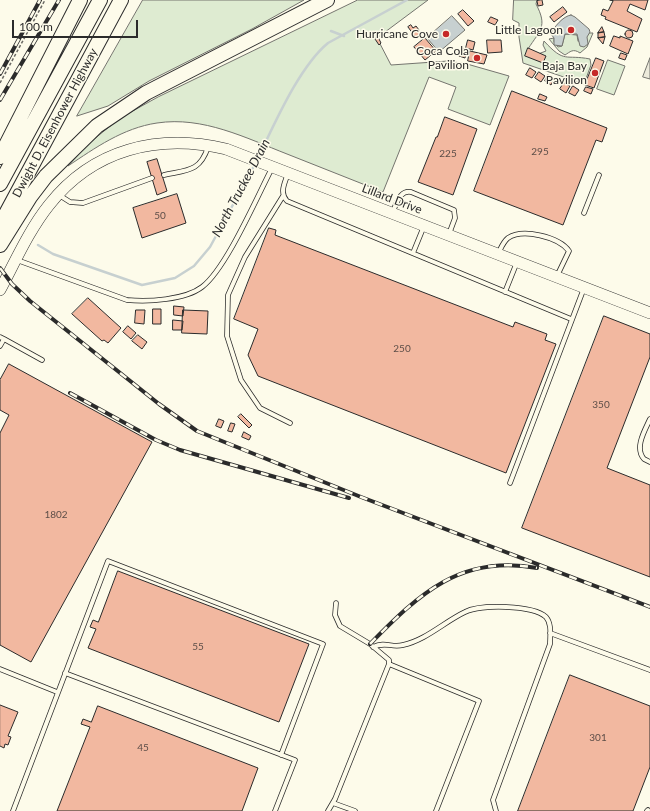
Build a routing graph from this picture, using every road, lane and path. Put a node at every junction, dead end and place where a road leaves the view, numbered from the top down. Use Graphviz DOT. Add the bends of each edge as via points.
graph roads {
  1 [pos="45,0"];
  2 [pos="80,0"];
  3 [pos="100,0"];
  4 [pos="122,0"];
  5 [pos="327,0"];
  6 [pos="0,83"];
  7 [pos="208,145"];
  8 [pos="0,157"];
  9 [pos="269,165"];
  10 [pos="288,173"];
  11 [pos="164,175"];
  12 [pos="599,175"];
  13 [pos="152,178"];
  14 [pos="0,184"];
  15 [pos="58,194"];
  16 [pos="283,196"];
  17 [pos="392,213"];
  18 [pos="584,213"];
  19 [pos="0,226"];
  20 [pos="424,226"];
  21 [pos="448,235"];
  22 [pos="0,245"];
  23 [pos="413,253"];
  24 [pos="498,254"];
  25 [pos="16,260"];
  26 [pos="518,262"];
  27 [pos="557,277"];
  28 [pos="584,287"];
  29 [pos="0,290"];
  30 [pos="505,292"];
  31 [pos="650,313"];
  32 [pos="571,319"];
  33 [pos="2,338"];
  34 [pos="0,346"];
  35 [pos="42,360"];
  36 [pos="650,419"];
  37 [pos="290,423"];
  38 [pos="650,462"];
  39 [pos="510,483"];
  40 [pos="336,603"];
  41 [pos="550,633"];
  42 [pos="374,647"];
  43 [pos="389,664"];
  44 [pos="0,669"];
  45 [pos="650,670"];
  46 [pos="65,673"];
  47 [pos="57,692"];
  48 [pos="281,755"];
  49 [pos="333,802"];
  50 [pos="13,811"];
  51 [pos="276,811"];
  52 [pos="328,811"];
  53 [pos="355,811"];
  54 [pos="436,811"];
  55 [pos="496,811"];
  1 -- 6 [label="path"];
  2 -- 8 [label="highway"];
  3 -- 14 [label="highway, Dwight D. Eisenhower Highway"];
  4 -- 19 [label="highway, Dwight D. Eisenhower Highway"];
  5 -- 22 [label="highway" via="146,93 103,122 46,176 22,208"];
  7 -- 9 [label="street, Lillard Drive"];
  7 -- 11 [label="lane" via="204,160 196,166"];
  7 -- 15 [label="street, Lillard Drive" via="168,142 118,153 88,169"];
  9 -- 10 [label="street, Lillard Drive"];
  9 -- 25 [label="lane" via="227,254 210,279 194,292 165,299 127,300"];
  10 -- 16 [label="lane" via="282,191"];
  10 -- 17 [label="street, Lillard Drive"];
  12 -- 18 [label="lane"];
  13 -- 15 [label="lane" via="84,204 70,202"];
  15 -- 25 [label="street, Lillard Drive" via="40,218"];
  16 -- 23 [label="lane" via="297,206"];
  16 -- 37 [label="lane" via="246,257 228,296 227,336 241,380 260,408"];
  17 -- 20 [label="street, Lillard Drive"];
  17 -- 21 [label="lane" via="401,194 411,192 454,210 455,218"];
  20 -- 21 [label="street, Lillard Drive"];
  20 -- 23 [label="lane"];
  21 -- 24 [label="street, Lillard Drive"];
  23 -- 30 [label="lane"];
  24 -- 26 [label="street, Lillard Drive"];
  24 -- 27 [label="lane" via="508,238 517,235 539,235 563,244 569,251"];
  25 -- 29 [label="street, Lillard Drive"];
  26 -- 27 [label="street, Lillard Drive"];
  26 -- 30 [label="lane"];
  27 -- 28 [label="street, Lillard Drive"];
  28 -- 31 [label="street, Lillard Drive"];
  28 -- 32 [label="lane"];
  30 -- 32 [label="lane"];
  32 -- 39 [label="lane"];
  33 -- 34 [label="lane"];
  33 -- 35 [label="lane"];
  36 -- 38 [label="lane" via="640,451 644,460"];
  40 -- 42 [label="lane" via="340,626"];
  41 -- 42 [label="lane" via="546,617 535,612 501,606 466,611 438,630 402,645 381,643"];
  41 -- 45 [label="lane"];
  41 -- 55 [label="lane" via="550,644 493,800"];
  42 -- 43 [label="lane" via="389,660"];
  43 -- 49 [label="lane"];
  43 -- 54 [label="lane" via="479,701"];
  44 -- 47 [label="lane"];
  46 -- 47 [label="lane"];
  46 -- 48 [label="lane"];
  46 -- 48 [label="lane" via="108,561 324,644"];
  47 -- 50 [label="lane"];
  48 -- 51 [label="lane" via="295,760"];
  49 -- 52 [label="lane"];
  49 -- 53 [label="lane"];
}
